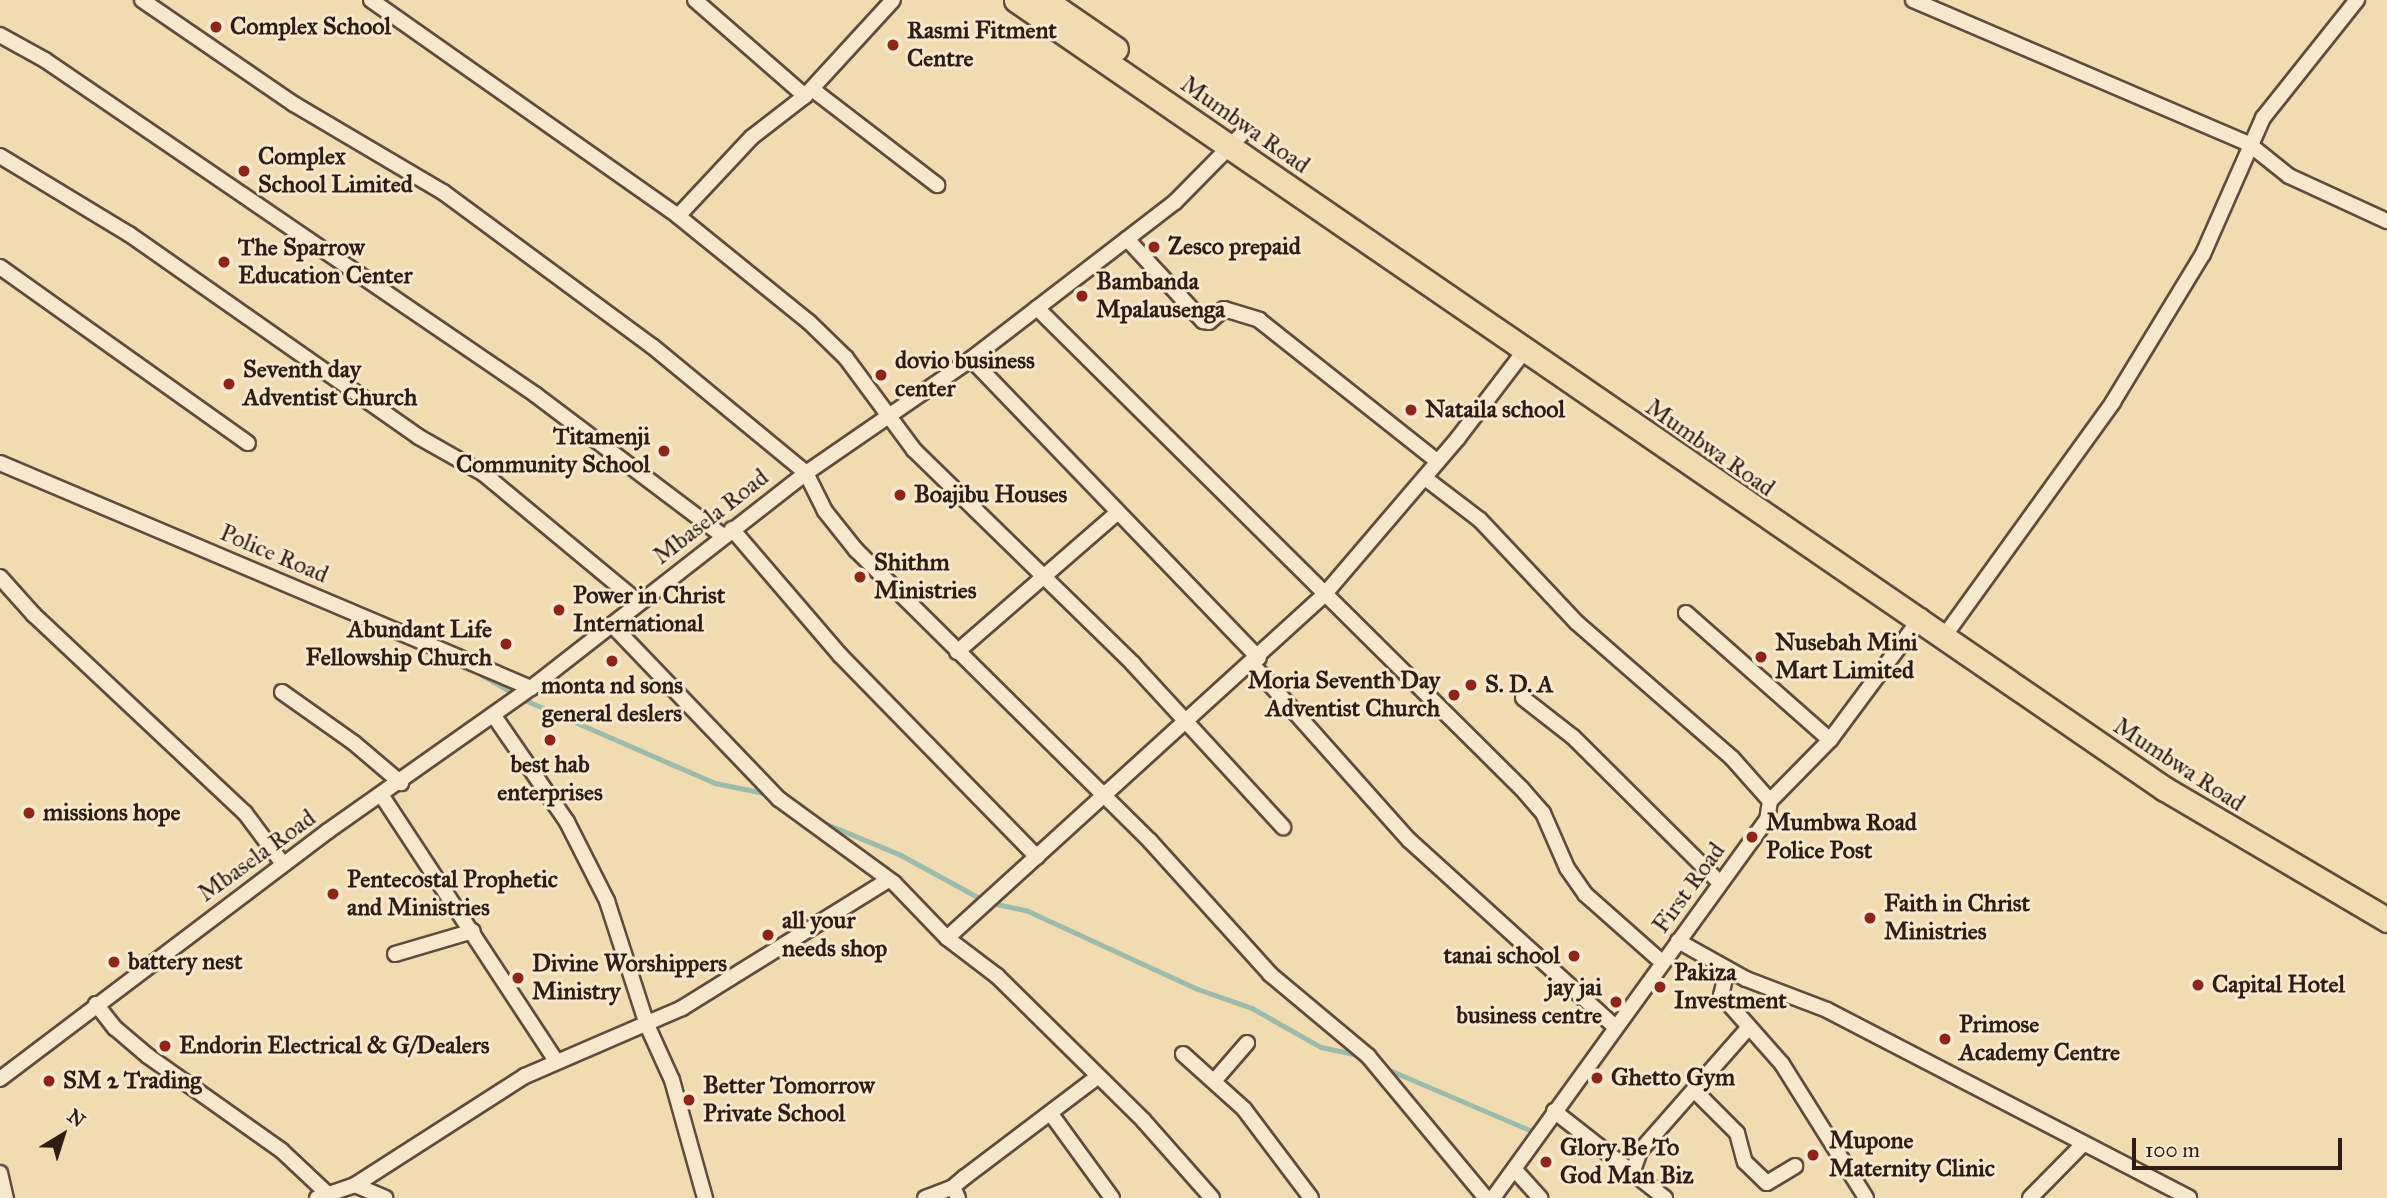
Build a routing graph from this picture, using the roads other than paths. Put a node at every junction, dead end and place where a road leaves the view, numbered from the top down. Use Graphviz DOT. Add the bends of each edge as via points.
graph roads {
  1 [pos="142,0"];
  2 [pos="371,0"];
  3 [pos="695,0"];
  4 [pos="893,0"];
  5 [pos="1016,0"];
  6 [pos="1045,0"];
  7 [pos="1913,0"];
  8 [pos="2357,0"];
  9 [pos="0,35"];
  10 [pos="808,93"];
  11 [pos="1236,141"];
  12 [pos="2249,144"];
  13 [pos="0,156"];
  14 [pos="937,185"];
  15 [pos="678,216"];
  16 [pos="2387,221"];
  17 [pos="1127,239"];
  18 [pos="0,267"];
  19 [pos="1037,308"];
  20 [pos="1525,350"];
  21 [pos="971,359"];
  22 [pos="888,418"];
  23 [pos="248,443"];
  24 [pos="1438,462"];
  25 [pos="0,463"];
  26 [pos="806,473"];
  27 [pos="1425,478"];
  28 [pos="1118,512"];
  29 [pos="728,532"];
  30 [pos="1045,576"];
  31 [pos="0,577"];
  32 [pos="1324,595"];
  33 [pos="638,602"];
  34 [pos="1686,613"];
  35 [pos="1922,616"];
  36 [pos="612,625"];
  37 [pos="1946,634"];
  38 [pos="957,652"];
  39 [pos="1256,661"];
  40 [pos="531,688"];
  41 [pos="282,692"];
  42 [pos="1523,698"];
  43 [pos="494,716"];
  44 [pos="1189,722"];
  45 [pos="1830,740"];
  46 [pos="401,783"];
  47 [pos="382,796"];
  48 [pos="1105,797"];
  49 [pos="1770,801"];
  50 [pos="1283,827"];
  51 [pos="1037,857"];
  52 [pos="283,864"];
  53 [pos="887,881"];
  54 [pos="1720,883"];
  55 [pos="2387,904"];
  56 [pos="2387,920"];
  57 [pos="473,931"];
  58 [pos="947,938"];
  59 [pos="1678,941"];
  60 [pos="395,954"];
  61 [pos="1662,963"];
  62 [pos="1727,970"];
  63 [pos="96,1004"];
  64 [pos="647,1025"];
  65 [pos="1615,1027"];
  66 [pos="1748,1028"];
  67 [pos="1247,1043"];
  68 [pos="1183,1054"];
  69 [pos="556,1062"];
  70 [pos="1097,1077"];
  71 [pos="0,1079"];
  72 [pos="1214,1080"];
  73 [pos="1694,1090"];
  74 [pos="1555,1111"];
  75 [pos="1051,1114"];
  76 [pos="2083,1144"];
  77 [pos="1795,1166"];
  78 [pos="1515,1170"];
  79 [pos="1633,1171"];
  80 [pos="0,1173"];
  81 [pos="355,1185"];
  82 [pos="956,1193"];
  83 [pos="326,1197"];
  84 [pos="6,1198"];
  85 [pos="385,1198"];
  86 [pos="705,1198"];
  87 [pos="925,1198"];
  88 [pos="1112,1198"];
  89 [pos="1212,1198"];
  90 [pos="1311,1198"];
  91 [pos="1486,1198"];
  92 [pos="1493,1198"];
  93 [pos="1540,1198"];
  94 [pos="1665,1198"];
  95 [pos="1866,1198"];
  96 [pos="2030,1198"];
  97 [pos="2189,1198"];
  1 -- 26 [label="street" via="294,104 443,192 652,346"];
  2 -- 15 [label="street"];
  3 -- 10 [label="street"];
  4 -- 10 [label="street"];
  5 -- 11 [label="main road, Mumbwa Road"];
  6 -- 11 [label="main road, Mumbwa Road"];
  7 -- 12 [label="street"];
  8 -- 12 [label="street" via="2263,118"];
  9 -- 29 [label="street" via="74,79"];
  10 -- 14 [label="street"];
  10 -- 15 [label="street" via="752,137"];
  11 -- 17 [label="street, Mbasela Road" via="1175,202"];
  11 -- 20 [label="main road, Mumbwa Road"];
  11 -- 35 [label="main road, Mumbwa Road"];
  12 -- 16 [label="street" via="2289,176"];
  12 -- 37 [label="street" via="2203,254 2113,401"];
  13 -- 33 [label="street" via="150,247 419,437 484,474"];
  15 -- 22 [label="street" via="829,340"];
  17 -- 19 [label="street, Mbasela Road"];
  17 -- 24 [label="street" via="1203,321 1209,322 1224,309 1259,320"];
  18 -- 23 [label="street"];
  19 -- 21 [label="street, Mbasela Road"];
  19 -- 32 [label="street"];
  20 -- 24 [label="street"];
  20 -- 35 [label="main road, Mumbwa Road"];
  21 -- 22 [label="street, Mbasela Road"];
  21 -- 28 [label="street"];
  22 -- 26 [label="street, Mbasela Road"];
  22 -- 30 [label="street" via="914,450"];
  24 -- 27 [label="street"];
  25 -- 40 [label="street, Police Road"];
  26 -- 29 [label="street, Mbasela Road"];
  26 -- 38 [label="street" via="836,527"];
  27 -- 32 [label="street"];
  27 -- 49 [label="street" via="1480,520 1576,622 1732,758"];
  28 -- 30 [label="street"];
  28 -- 39 [label="street"];
  29 -- 33 [label="street, Mbasela Road"];
  29 -- 51 [label="street" via="831,646"];
  30 -- 38 [label="street"];
  30 -- 44 [label="street"];
  31 -- 52 [label="street" via="34,615 245,813"];
  32 -- 39 [label="street"];
  32 -- 61 [label="street" via="1534,803 1585,894"];
  33 -- 36 [label="street, Mbasela Road"];
  34 -- 45 [label="street"];
  35 -- 37 [label="main road, Mumbwa Road"];
  35 -- 45 [label="street, First Road"];
  36 -- 40 [label="street, Mbasela Road"];
  36 -- 53 [label="street" via="779,799"];
  37 -- 55 [label="main road, Mumbwa Road" via="2212,801"];
  37 -- 56 [label="main road, Mumbwa Road" via="2191,806"];
  38 -- 48 [label="street"];
  39 -- 44 [label="street"];
  39 -- 65 [label="street" via="1409,840"];
  40 -- 43 [label="street, Mbasela Road"];
  41 -- 46 [label="street"];
  42 -- 54 [label="street" via="1573,737"];
  43 -- 46 [label="street, Mbasela Road"];
  43 -- 64 [label="street" via="567,822 593,869"];
  44 -- 48 [label="street"];
  44 -- 50 [label="street"];
  45 -- 49 [label="street, First Road"];
  46 -- 47 [label="street, Mbasela Road"];
  47 -- 52 [label="street, Mbasela Road"];
  47 -- 57 [label="street"];
  48 -- 51 [label="street"];
  48 -- 91 [label="street" via="1270,974 1368,1056"];
  49 -- 54 [label="street, First Road" via="1767,820"];
  51 -- 58 [label="street"];
  52 -- 63 [label="street, Mbasela Road"];
  53 -- 58 [label="street"];
  53 -- 64 [label="street" via="720,986"];
  54 -- 59 [label="street, First Road"];
  57 -- 60 [label="street"];
  57 -- 69 [label="street"];
  58 -- 70 [label="street" via="987,967"];
  59 -- 61 [label="street, First Road"];
  59 -- 62 [label="street"];
  61 -- 65 [label="street, First Road"];
  62 -- 66 [label="street" via="1721,995"];
  62 -- 76 [label="street" via="1827,1010"];
  63 -- 71 [label="street, Mbasela Road"];
  63 -- 83 [label="street" via="115,1028 148,1056 282,1151"];
  64 -- 69 [label="street"];
  64 -- 86 [label="street" via="672,1080"];
  65 -- 74 [label="street, First Road"];
  66 -- 73 [label="street"];
  66 -- 95 [label="street" via="1796,1084"];
  67 -- 72 [label="street"];
  68 -- 72 [label="street"];
  69 -- 81 [label="street" via="525,1076"];
  70 -- 75 [label="street"];
  70 -- 89 [label="street"];
  72 -- 90 [label="street" via="1262,1130"];
  73 -- 77 [label="street" via="1737,1133 1745,1162 1768,1183"];
  73 -- 79 [label="street" via="1640,1151"];
  74 -- 78 [label="street, First Road"];
  74 -- 79 [label="street"];
  75 -- 82 [label="street"];
  75 -- 88 [label="street"];
  76 -- 96 [label="street"];
  76 -- 97 [label="street"];
  78 -- 92 [label="street, First Road"];
  78 -- 93 [label="street"];
  79 -- 94 [label="street"];
  80 -- 84 [label="street"];
  81 -- 83 [label="street"];
  81 -- 85 [label="street"];
  82 -- 87 [label="street"];
}
